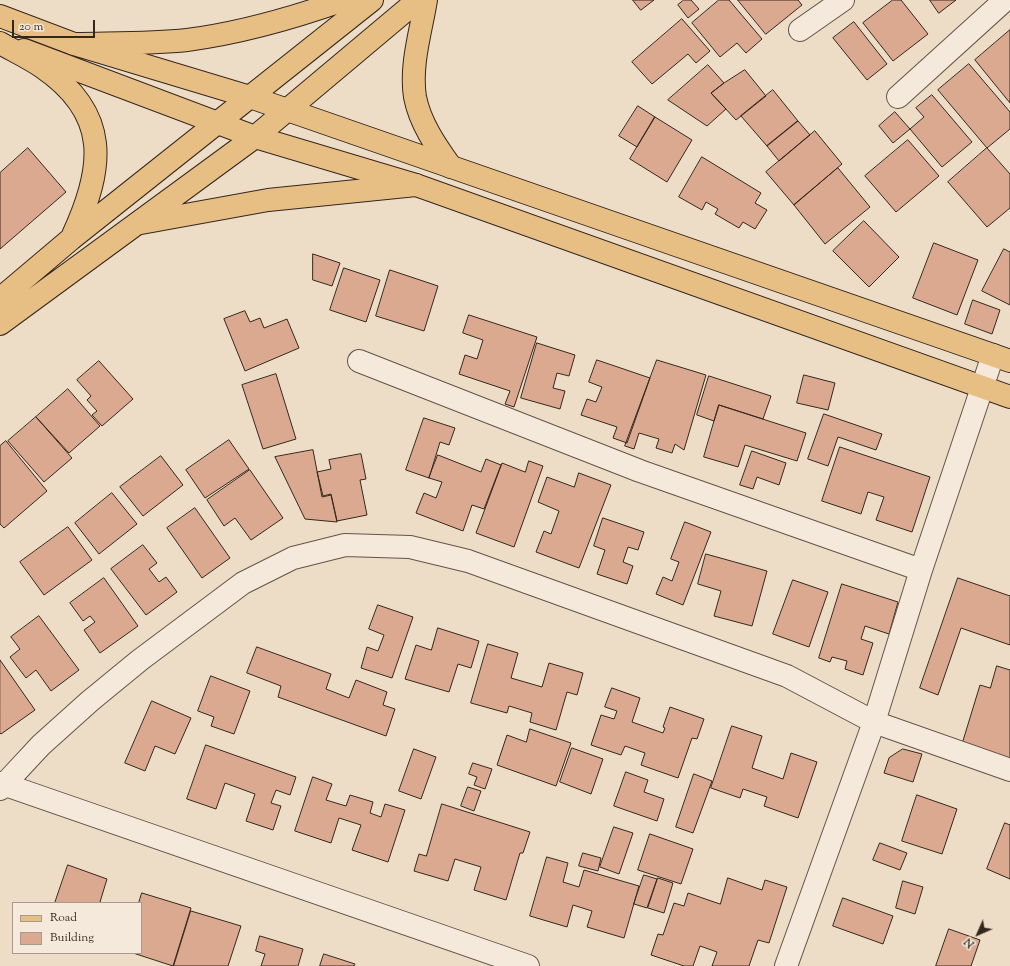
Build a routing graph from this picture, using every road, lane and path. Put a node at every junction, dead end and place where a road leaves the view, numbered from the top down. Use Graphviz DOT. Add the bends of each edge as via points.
graph roads {
  1 [pos="344,0"];
  2 [pos="372,0"];
  3 [pos="418,0"];
  4 [pos="426,0"];
  5 [pos="843,0"];
  6 [pos="1005,0"];
  7 [pos="0,16"];
  8 [pos="800,30"];
  9 [pos="0,42"];
  10 [pos="74,44"];
  11 [pos="250,97"];
  12 [pos="898,97"];
  13 [pos="286,111"];
  14 [pos="219,123"];
  15 [pos="254,137"];
  16 [pos="451,168"];
  17 [pos="416,185"];
  18 [pos="134,225"];
  19 [pos="71,239"];
  20 [pos="0,299"];
  21 [pos="0,324"];
  22 [pos="1001,358"];
  23 [pos="359,361"];
  24 [pos="981,388"];
  25 [pos="1010,397"];
  26 [pos="921,570"];
  27 [pos="874,722"];
  28 [pos="1010,770"];
  29 [pos="1,785"];
  30 [pos="528,966"];
  31 [pos="786,966"];
  1 -- 10 [label="main road" via="297,17 223,34 186,40"];
  2 -- 11 [label="main road"];
  3 -- 13 [label="main road"];
  4 -- 16 [label="main road" via="414,75 416,98 433,142"];
  5 -- 8 [label="street"];
  6 -- 12 [label="street"];
  7 -- 10 [label="main road"];
  9 -- 14 [label="main road"];
  9 -- 19 [label="main road" via="60,81 76,97 95,137 96,162 92,186"];
  10 -- 11 [label="main road"];
  11 -- 13 [label="main road"];
  11 -- 14 [label="main road"];
  13 -- 15 [label="main road"];
  13 -- 16 [label="main road"];
  14 -- 15 [label="main road"];
  14 -- 19 [label="main road"];
  15 -- 17 [label="main road"];
  15 -- 18 [label="main road"];
  16 -- 22 [label="main road"];
  17 -- 18 [label="main road" via="268,200"];
  17 -- 24 [label="main road"];
  18 -- 21 [label="main road"];
  19 -- 20 [label="main road"];
  22 -- 24 [label="street"];
  23 -- 26 [label="street" via="640,471"];
  24 -- 25 [label="main road"];
  24 -- 26 [label="street"];
  26 -- 27 [label="street"];
  27 -- 28 [label="street"];
  27 -- 29 [label="street" via="787,676 468,561 410,547 345,545 293,558 243,583 90,701"];
  27 -- 31 [label="street"];
  29 -- 30 [label="street"];
}
